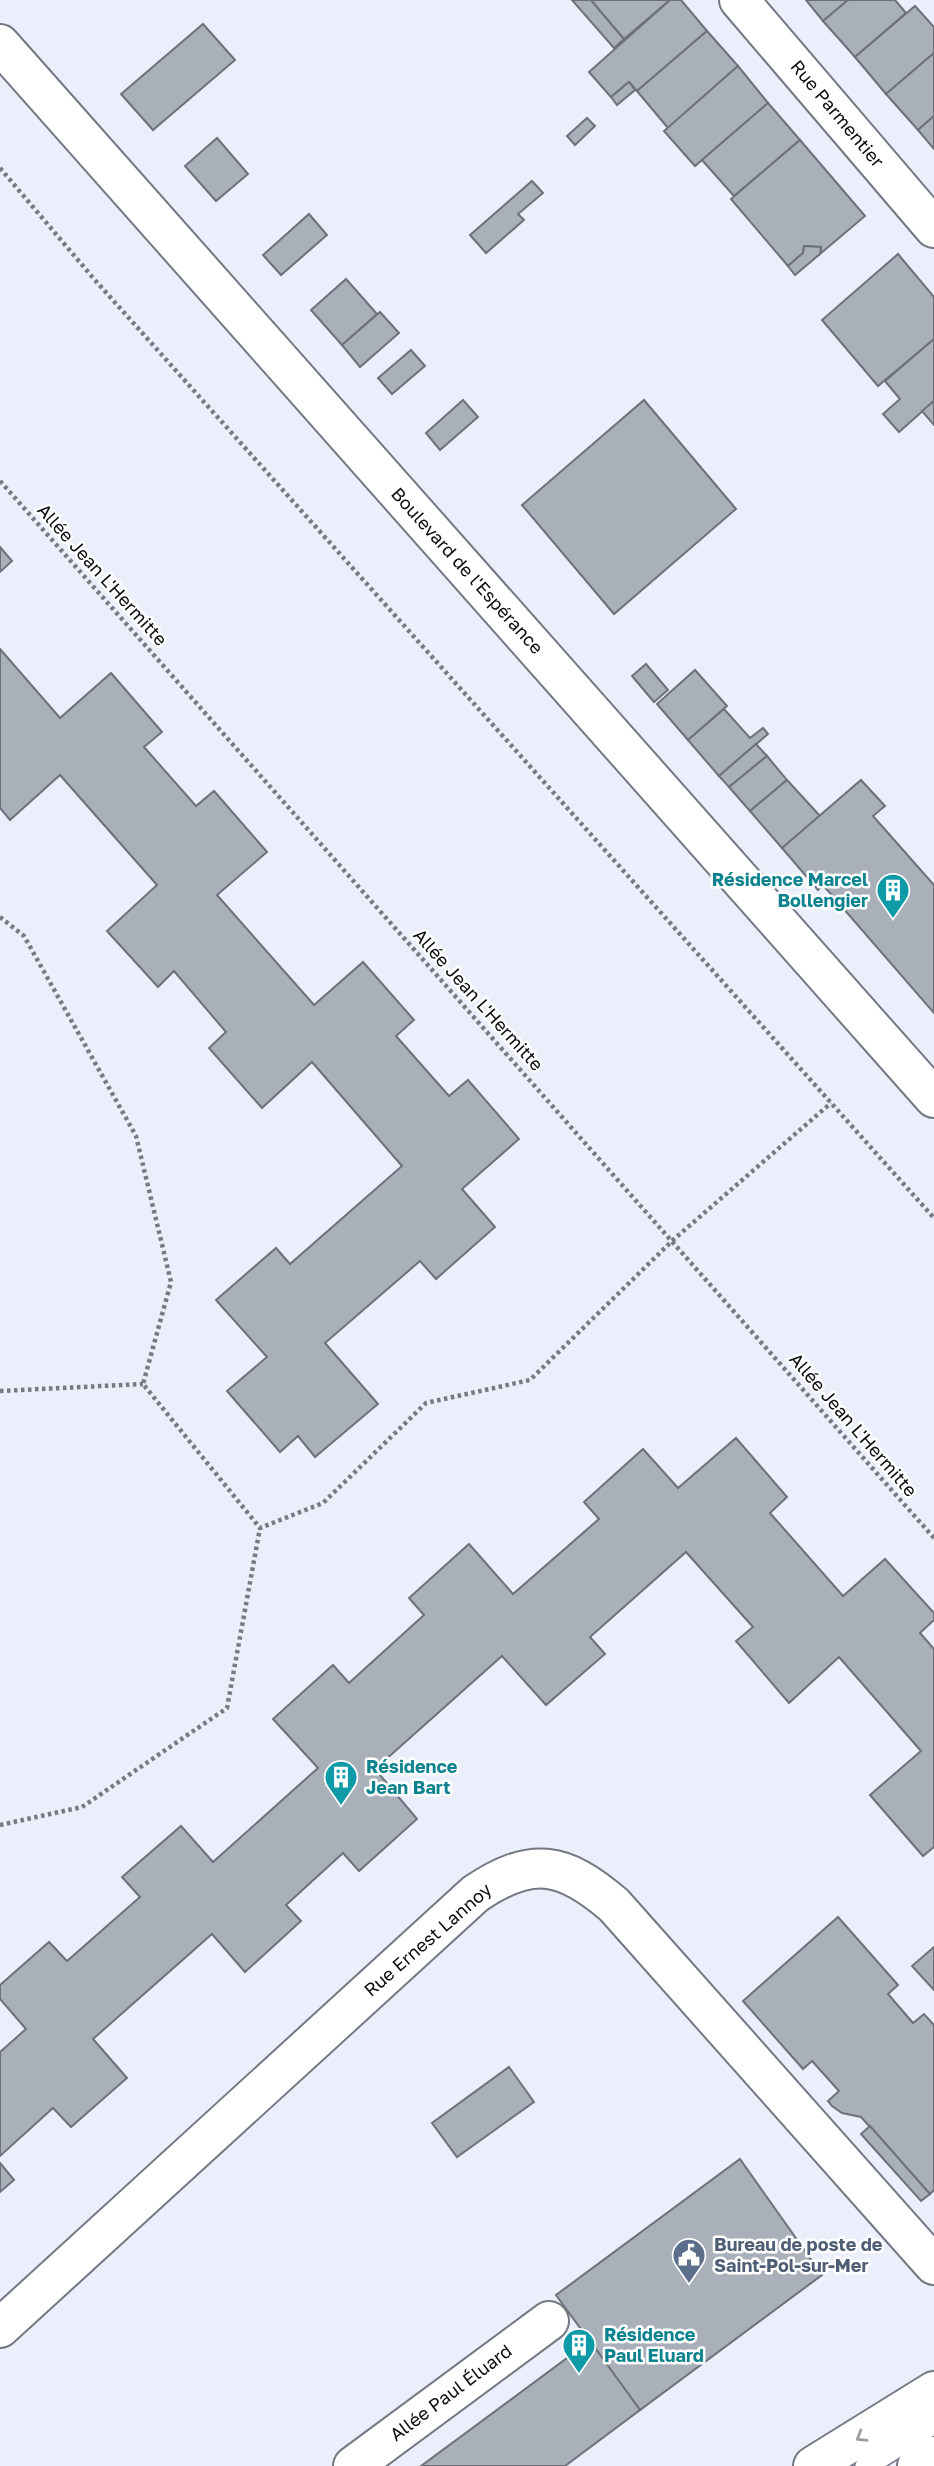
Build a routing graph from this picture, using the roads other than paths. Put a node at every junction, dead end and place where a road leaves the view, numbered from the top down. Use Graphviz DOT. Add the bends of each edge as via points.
graph roads {
  1 [pos="739,0"];
  2 [pos="0,44"];
  3 [pos="934,228"];
  4 [pos="934,1098"];
  5 [pos="934,2265"];
  6 [pos="549,2320"];
  7 [pos="0,2328"];
  8 [pos="934,2391"];
  9 [pos="934,2423"];
  10 [pos="934,2456"];
  11 [pos="353,2466"];
  12 [pos="813,2466"];
  13 [pos="866,2466"];
  14 [pos="917,2466"];
  1 -- 3 [label="street, Rue Parmentier"];
  2 -- 4 [label="street, Boulevard de l'Espérance"];
  5 -- 7 [label="street, Rue Ernest Lannoy" via="614,1905 566,1872 528,1868 475,1894"];
  6 -- 11 [label="street, Allée Paul Éluard"];
  8 -- 12 [label="street, one-way"];
  9 -- 13 [label="lane"];
  10 -- 14 [label="street"];
}
